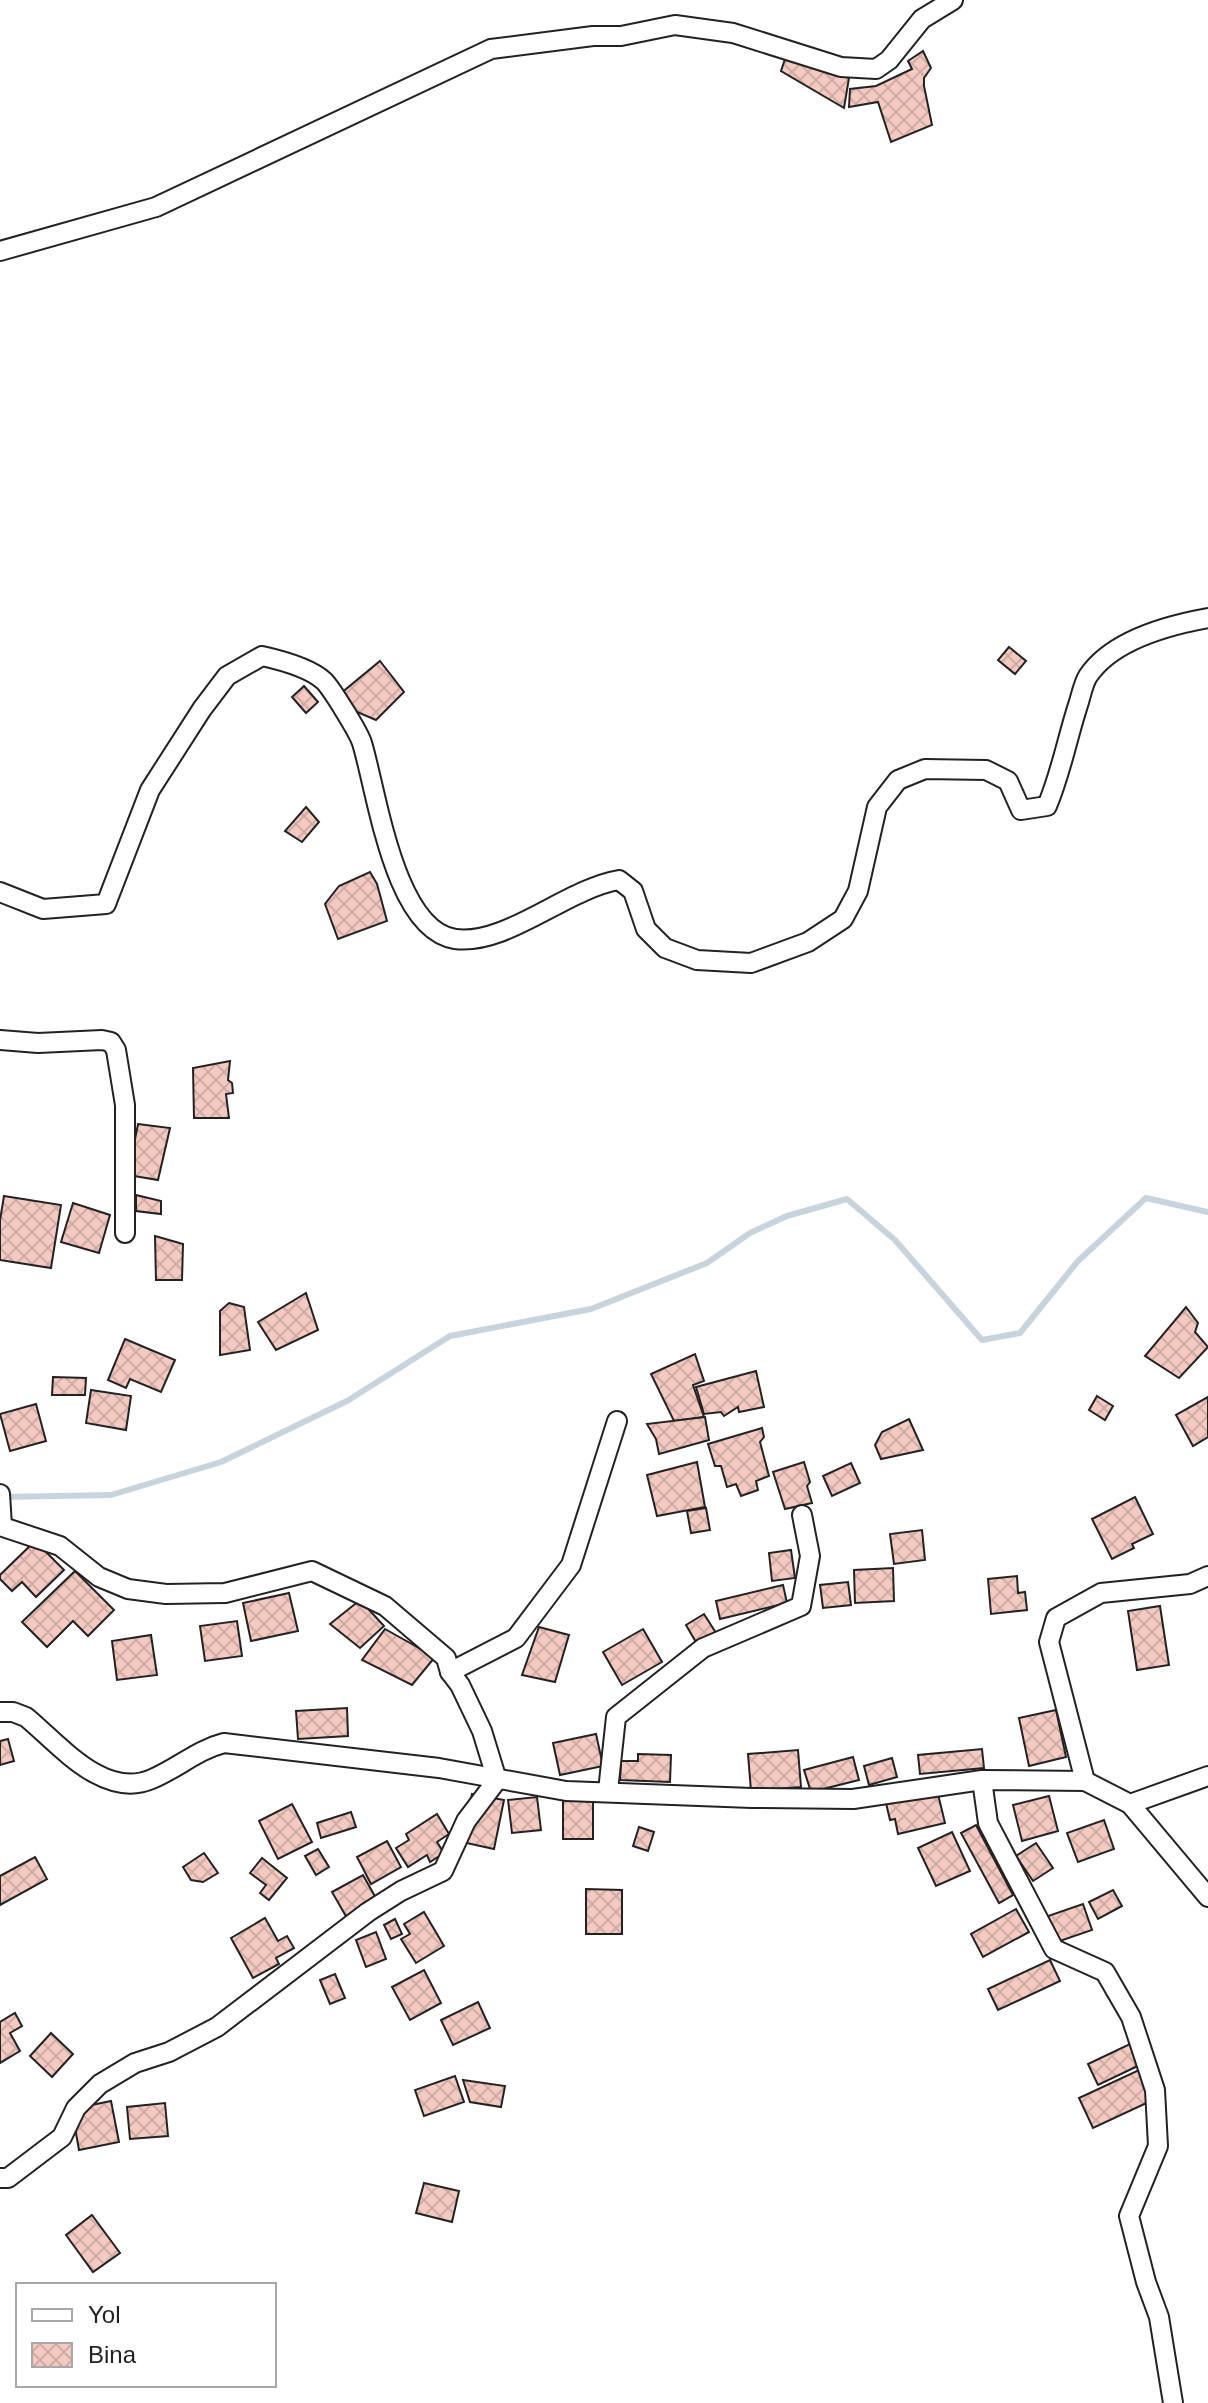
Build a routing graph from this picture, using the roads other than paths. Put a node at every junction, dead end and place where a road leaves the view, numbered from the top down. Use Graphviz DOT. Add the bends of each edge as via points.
graph roads {
  1 [pos="953,0"];
  2 [pos="0,251"];
  3 [pos="1208,618"];
  4 [pos="0,892"];
  5 [pos="0,1040"];
  6 [pos="125,1233"];
  7 [pos="617,1421"];
  8 [pos="0,1494"];
  9 [pos="802,1515"];
  10 [pos="1,1526"];
  11 [pos="1208,1576"];
  12 [pos="450,1672"];
  13 [pos="0,1712"];
  14 [pos="1208,1776"];
  15 [pos="497,1780"];
  16 [pos="982,1780"];
  17 [pos="1085,1781"];
  18 [pos="608,1791"];
  19 [pos="1130,1804"];
  20 [pos="1208,1897"];
  21 [pos="0,2178"];
  22 [pos="1173,2403"];
  1 -- 2 [label="street" via="922,19 876,69 841,67 733,33 675,25 491,49 156,207"];
  3 -- 4 [label="street" via="1170,624 1128,643 1087,677 1047,806 1021,810 1008,781 986,770 925,769 898,780 877,807 858,891 843,919 808,942 751,963 697,960 665,948 646,929 633,891 619,880 597,884 490,937 455,939 439,933 423,920 404,890 362,740 324,681 262,656 227,676 150,790 106,904 43,909"];
  5 -- 6 [label="street" via="111,1042 125,1105"];
  7 -- 12 [label="street" via="571,1565 516,1638"];
  8 -- 10 [label="street"];
  9 -- 18 [label="street" via="810,1556 801,1606 703,1648 616,1717"];
  10 -- 12 [label="street" via="60,1546 99,1577 128,1589 225,1593 312,1571 385,1606 446,1658"];
  11 -- 17 [label="street" via="1190,1584 1101,1593 1056,1618 1049,1642"];
  12 -- 15 [label="street" via="482,1731"];
  13 -- 15 [label="street" via="26,1717 99,1777 117,1784 150,1780 195,1753 224,1743 439,1768"];
  14 -- 19 [label="street"];
  15 -- 18 [label="street" via="566,1791"];
  15 -- 21 [label="street" via="466,1821 443,1871 368,1912 217,2027 100,2084 76,2108 62,2137 8,2178"];
  16 -- 17 [label="street"];
  16 -- 18 [label="street" via="853,1799"];
  16 -- 22 [label="street" via="988,1823 1054,1949 1105,1972 1131,2017 1155,2090 1158,2146 1129,2216 1159,2317"];
  17 -- 19 [label="street"];
  19 -- 20 [label="street"];
}
